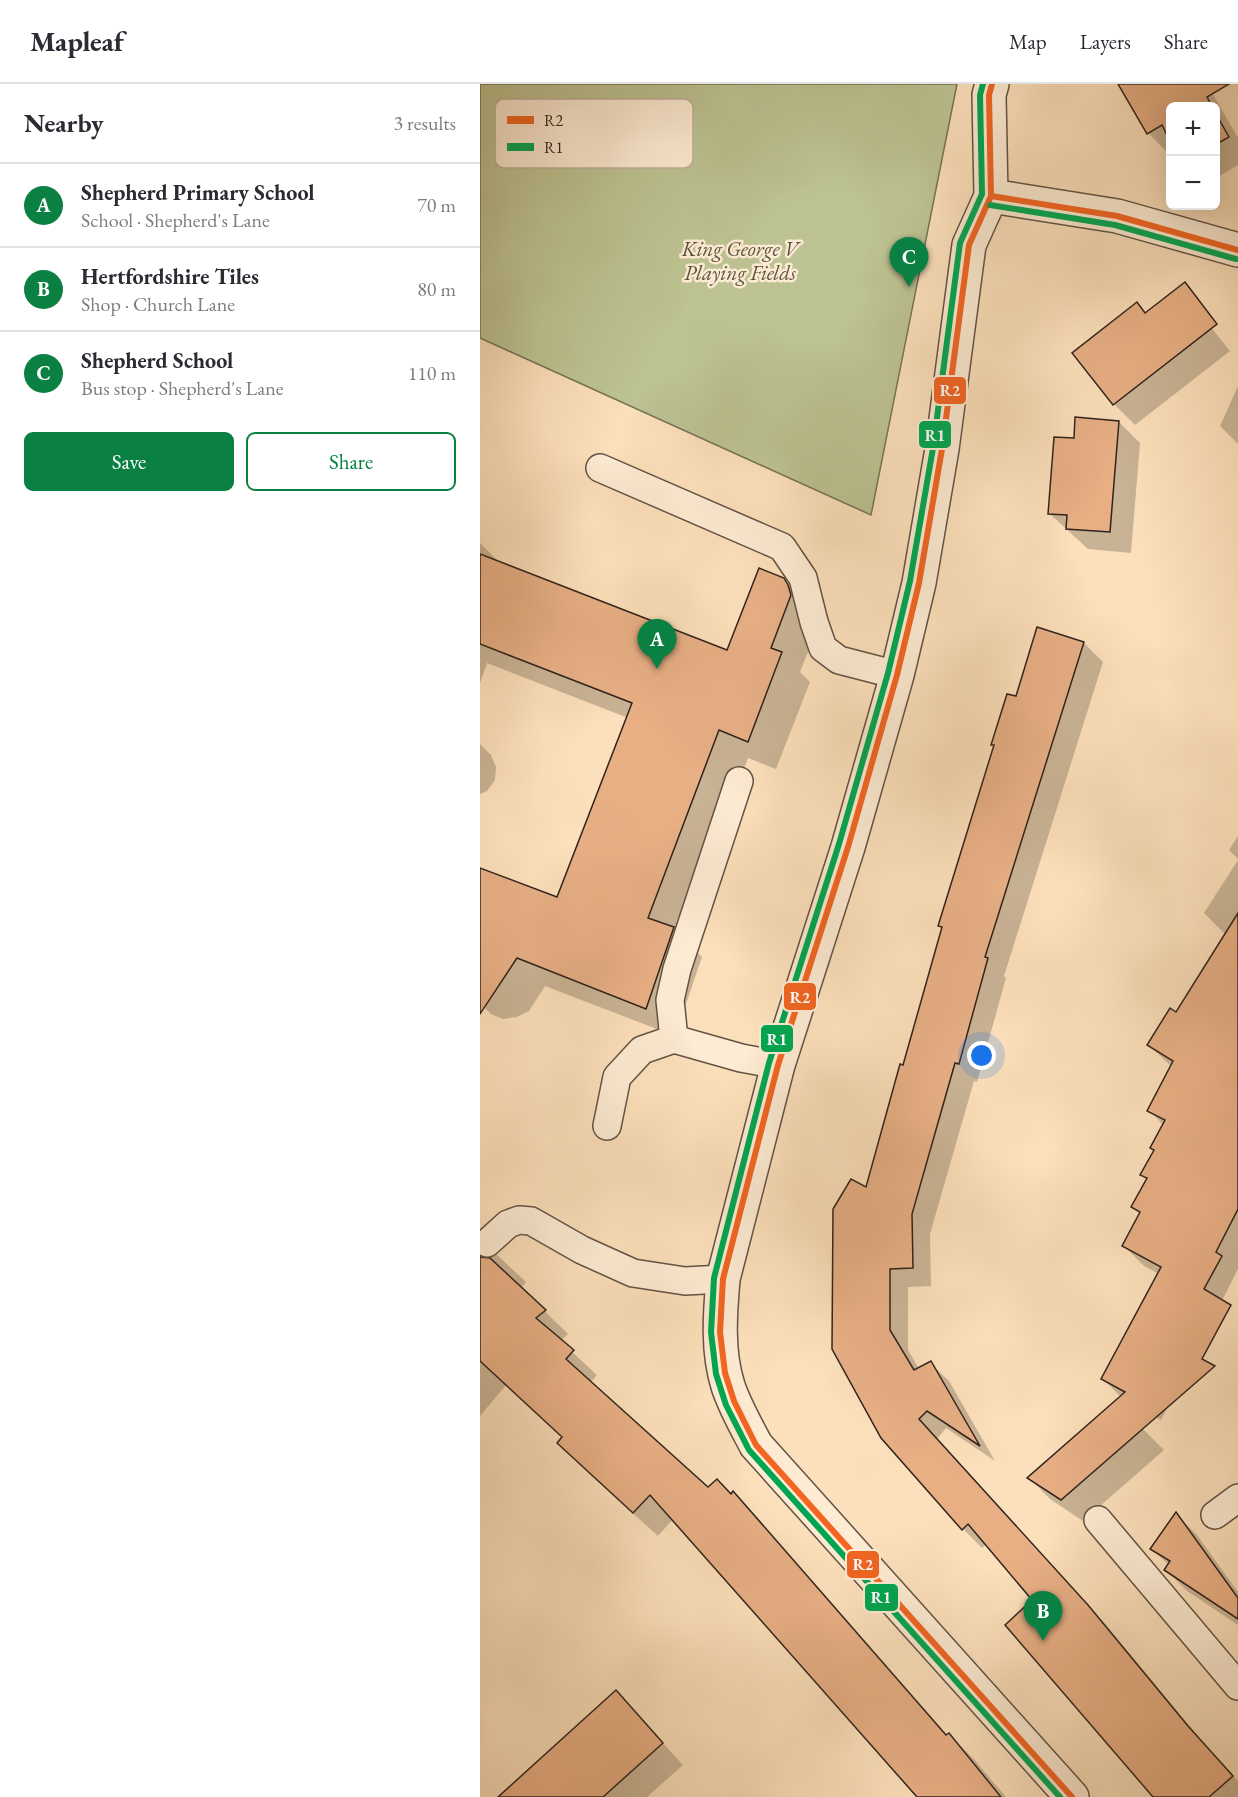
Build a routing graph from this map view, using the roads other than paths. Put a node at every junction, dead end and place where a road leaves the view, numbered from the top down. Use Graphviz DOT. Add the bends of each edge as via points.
graph roads {
  1 [pos="992,84"];
  2 [pos="991,196"];
  3 [pos="1238,250"];
  4 [pos="600,468"];
  5 [pos="897,675"];
  6 [pos="739,781"];
  7 [pos="674,1039"];
  8 [pos="778,1065"];
  9 [pos="607,1126"];
  10 [pos="487,1243"];
  11 [pos="723,1279"];
  12 [pos="1238,1498"];
  13 [pos="1215,1515"];
  14 [pos="1098,1520"];
  15 [pos="1238,1686"];
  16 [pos="1072,1797"];
  1 -- 2 [label="street"];
  2 -- 3 [label="street" via="1117,216"];
  2 -- 5 [label="street" via="969,245 942,449 919,582"];
  4 -- 5 [label="lane" via="782,548 803,578 823,648 839,660"];
  5 -- 8 [label="street" via="848,847"];
  6 -- 7 [label="lane" via="676,969 670,1000"];
  7 -- 8 [label="lane"];
  7 -- 9 [label="lane" via="642,1050 617,1077"];
  8 -- 11 [label="street"];
  10 -- 11 [label="lane" via="508,1224 531,1221 633,1273 685,1281"];
  11 -- 16 [label="street" via="721,1347 728,1384 756,1445"];
  12 -- 13 [label="lane"];
  14 -- 15 [label="lane"];
}
